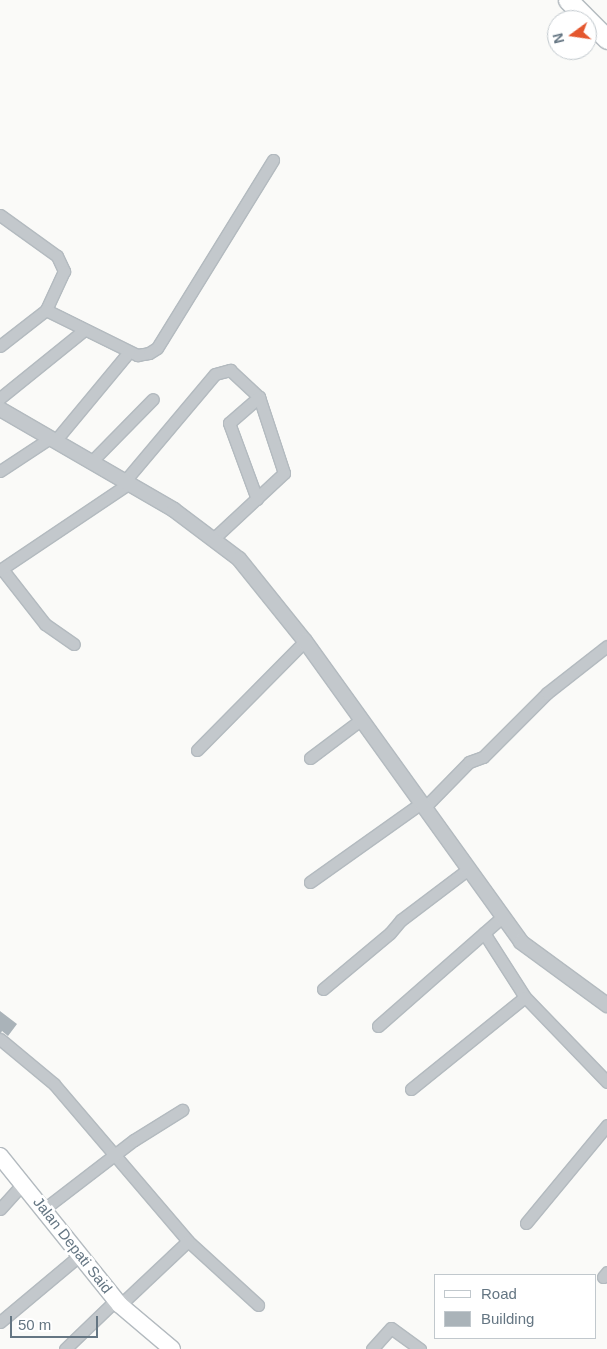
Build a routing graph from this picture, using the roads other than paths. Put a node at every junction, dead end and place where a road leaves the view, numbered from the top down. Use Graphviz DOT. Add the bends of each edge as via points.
graph roads {
  1 [pos="568,0"];
  2 [pos="607,39"];
  3 [pos="273,160"];
  4 [pos="0,215"];
  5 [pos="46,310"];
  6 [pos="82,331"];
  7 [pos="0,346"];
  8 [pos="130,352"];
  9 [pos="259,397"];
  10 [pos="0,398"];
  11 [pos="153,399"];
  12 [pos="2,412"];
  13 [pos="52,440"];
  14 [pos="91,462"];
  15 [pos="0,471"];
  16 [pos="126,483"];
  17 [pos="257,499"];
  18 [pos="214,538"];
  19 [pos="1,569"];
  20 [pos="306,641"];
  21 [pos="74,644"];
  22 [pos="607,646"];
  23 [pos="362,719"];
  24 [pos="198,750"];
  25 [pos="310,758"];
  26 [pos="422,806"];
  27 [pos="468,870"];
  28 [pos="310,882"];
  29 [pos="503,916"];
  30 [pos="484,933"];
  31 [pos="323,989"];
  32 [pos="525,997"];
  33 [pos="607,1005"];
  34 [pos="378,1026"];
  35 [pos="0,1039"];
  36 [pos="607,1082"];
  37 [pos="411,1089"];
  38 [pos="182,1110"];
  39 [pos="607,1125"];
  40 [pos="116,1155"];
  41 [pos="0,1156"];
  42 [pos="24,1182"];
  43 [pos="0,1209"];
  44 [pos="44,1209"];
  45 [pos="526,1223"];
  46 [pos="188,1241"];
  47 [pos="80,1255"];
  48 [pos="118,1302"];
  49 [pos="258,1305"];
  50 [pos="0,1322"];
  51 [pos="168,1348"];
  52 [pos="66,1349"];
  53 [pos="372,1349"];
  54 [pos="420,1349"];
  1 -- 2 [label="highway"];
  3 -- 8 [label="street" via="157,348 140,356"];
  4 -- 5 [label="street" via="60,260 62,278"];
  5 -- 6 [label="street"];
  5 -- 7 [label="street"];
  6 -- 8 [label="street"];
  6 -- 10 [label="street"];
  8 -- 13 [label="street"];
  9 -- 16 [label="street" via="236,374 220,370"];
  9 -- 17 [label="street" via="284,473"];
  9 -- 17 [label="street" via="229,423"];
  11 -- 14 [label="street"];
  12 -- 13 [label="street"];
  13 -- 14 [label="street"];
  13 -- 15 [label="street"];
  14 -- 16 [label="street"];
  16 -- 18 [label="street"];
  16 -- 19 [label="street"];
  17 -- 18 [label="street"];
  18 -- 20 [label="street" via="248,569"];
  19 -- 21 [label="street" via="45,624"];
  20 -- 23 [label="street"];
  20 -- 24 [label="street"];
  22 -- 26 [label="street" via="547,693 483,757 469,762"];
  23 -- 25 [label="street"];
  23 -- 26 [label="street"];
  26 -- 27 [label="street"];
  26 -- 28 [label="street"];
  27 -- 29 [label="street"];
  27 -- 31 [label="street" via="401,920"];
  29 -- 30 [label="street"];
  29 -- 33 [label="street" via="534,953"];
  30 -- 32 [label="street"];
  30 -- 34 [label="street"];
  32 -- 36 [label="street"];
  32 -- 37 [label="street"];
  35 -- 40 [label="street" via="39,1068"];
  38 -- 40 [label="street"];
  39 -- 45 [label="street"];
  40 -- 44 [label="street"];
  40 -- 46 [label="street"];
  41 -- 42 [label="main road, Jalan Depati Said"];
  42 -- 43 [label="street"];
  42 -- 44 [label="main road, Jalan Depati Said"];
  44 -- 47 [label="main road, Jalan Depati Said"];
  46 -- 48 [label="street"];
  46 -- 49 [label="street"];
  47 -- 48 [label="main road, Jalan Depati Said"];
  47 -- 50 [label="street"];
  48 -- 51 [label="main road, Jalan Depati Said"];
  48 -- 52 [label="street"];
  53 -- 54 [label="street" via="391,1328"];
}
